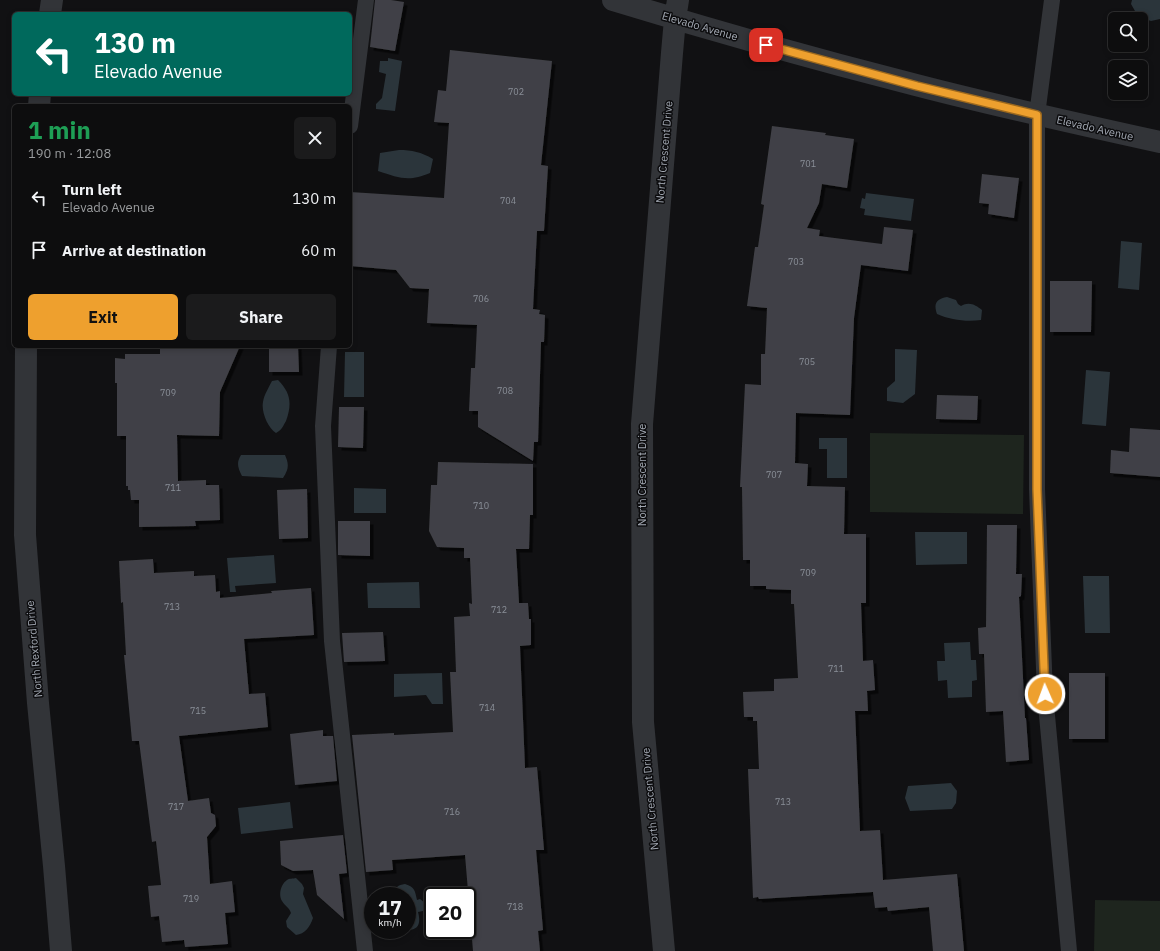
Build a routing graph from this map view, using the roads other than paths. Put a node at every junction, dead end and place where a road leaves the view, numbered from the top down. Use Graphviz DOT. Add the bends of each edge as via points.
graph roads {
  1 [pos="52,0"];
  2 [pos="366,0"];
  3 [pos="614,0"];
  4 [pos="1052,0"];
  5 [pos="677,9"];
  6 [pos="50,12"];
  7 [pos="352,110"];
  8 [pos="1037,115"];
  9 [pos="1160,142"];
  10 [pos="26,348"];
  11 [pos="329,348"];
  12 [pos="61,951"];
  13 [pos="364,951"];
  14 [pos="664,951"];
  15 [pos="1069,951"];
  1 -- 6 [label="street"];
  2 -- 7 [label="lane"];
  3 -- 5 [label="street, Elevado Avenue"];
  4 -- 8 [label="lane"];
  5 -- 8 [label="street, Elevado Avenue" via="793,53"];
  5 -- 14 [label="street, North Crescent Drive" via="642,424 643,722"];
  8 -- 9 [label="street, Elevado Avenue"];
  8 -- 15 [label="lane" via="1037,489 1045,694"];
  10 -- 12 [label="street, North Rexford Drive" via="25,535"];
  11 -- 13 [label="lane" via="323,426 332,641"];
}
